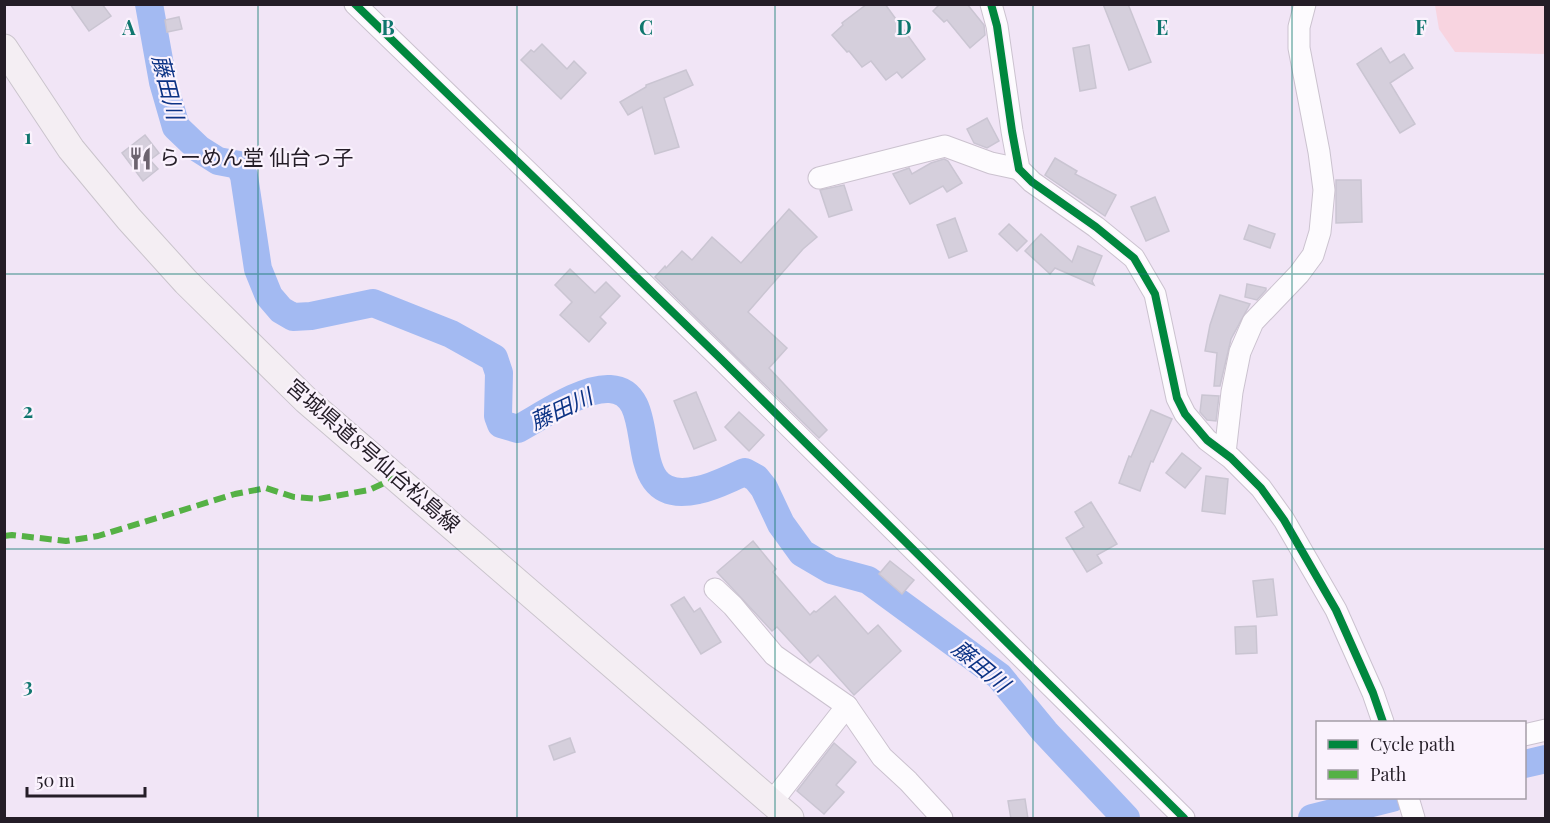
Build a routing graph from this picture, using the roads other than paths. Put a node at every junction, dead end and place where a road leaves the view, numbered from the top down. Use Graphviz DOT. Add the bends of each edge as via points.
graph roads {
  1 [pos="355,4"];
  2 [pos="991,4"];
  3 [pos="1305,4"];
  4 [pos="4,48"];
  5 [pos="1019,168"];
  6 [pos="819,178"];
  7 [pos="1225,453"];
  8 [pos="716,589"];
  9 [pos="847,706"];
  10 [pos="1382,721"];
  11 [pos="1545,730"];
  12 [pos="1526,735"];
  13 [pos="1408,799"];
  14 [pos="781,810"];
  15 [pos="942,819"];
  16 [pos="1184,819"];
  17 [pos="1414,819"];
  1 -- 16 [label="street" via="721,359"];
  2 -- 5 [label="street"];
  3 -- 7 [label="street" via="1299,48 1324,190 1320,232 1313,255 1299,274 1253,322 1238,362"];
  4 -- 14 [label="main road, 宮城県道8号仙台松島線" via="71,149 129,219 186,282 298,392"];
  5 -- 6 [label="street" via="991,163 945,146"];
  5 -- 7 [label="street" via="1032,182 1134,258 1155,294 1177,398 1206,440"];
  7 -- 10 [label="street" via="1261,488 1295,540 1336,610"];
  8 -- 9 [label="street" via="774,655"];
  9 -- 14 [label="street"];
  9 -- 15 [label="street" via="882,757"];
  11 -- 12 [label="street"];
  13 -- 17 [label="street"];
}
